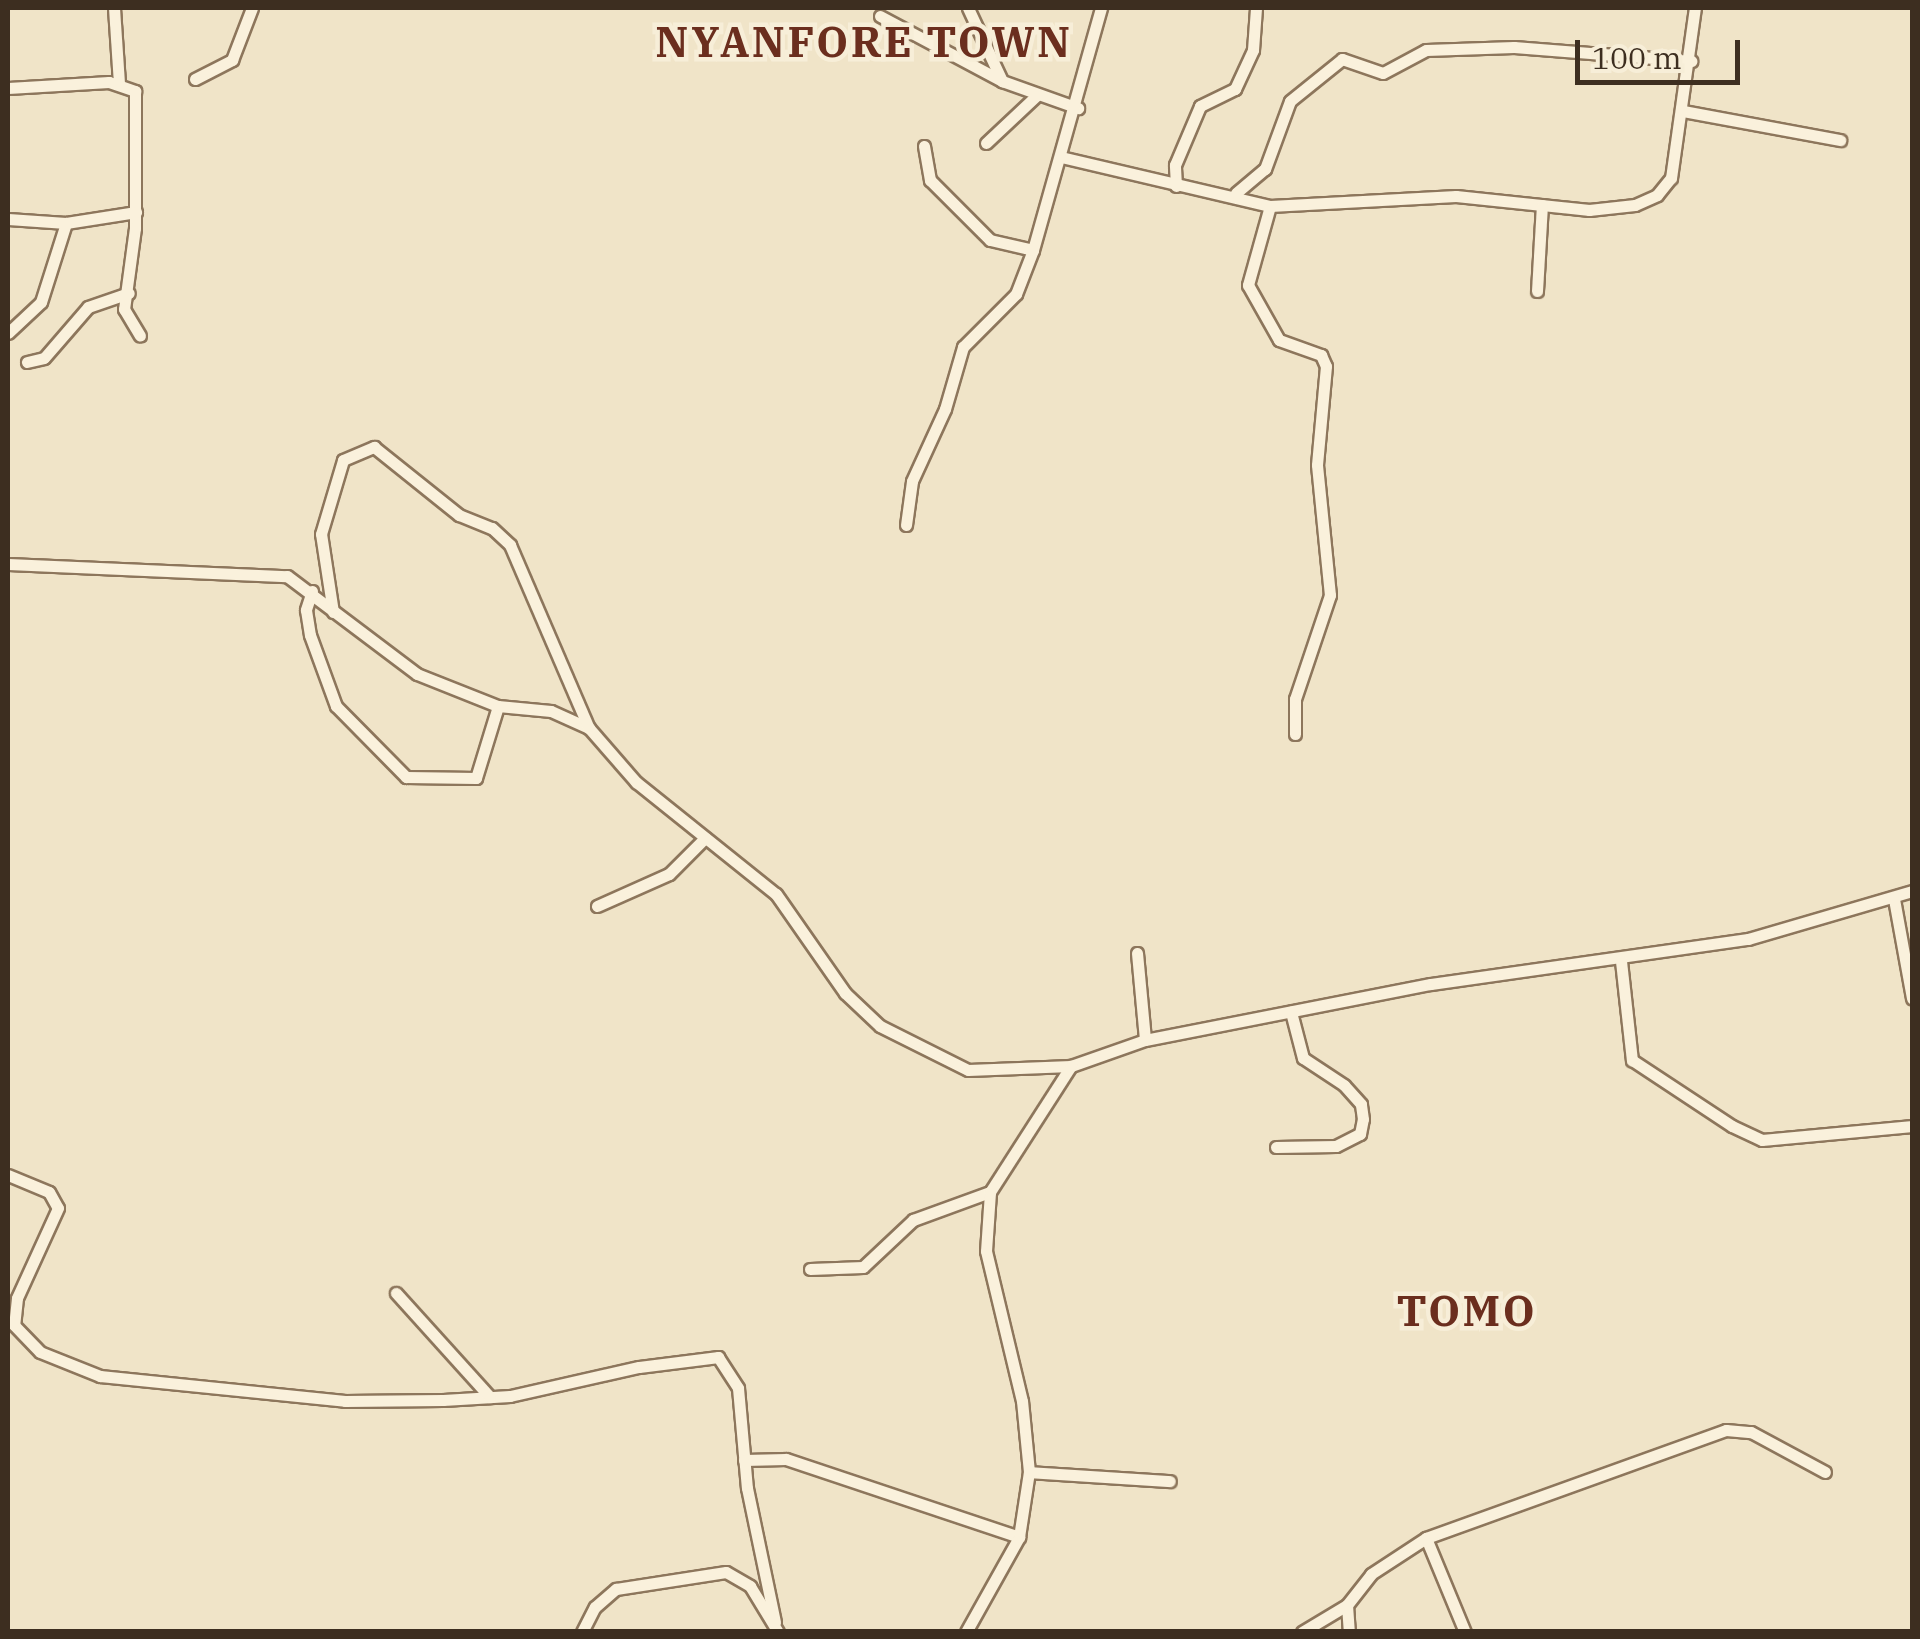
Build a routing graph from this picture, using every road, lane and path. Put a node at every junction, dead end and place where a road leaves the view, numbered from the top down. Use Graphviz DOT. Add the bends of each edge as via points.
graph roads {
  1 [pos="114,8"];
  2 [pos="252,8"];
  3 [pos="968,8"];
  4 [pos="1101,8"];
  5 [pos="1256,8"];
  6 [pos="1695,8"];
  7 [pos="880,16"];
  8 [pos="1691,61"];
  9 [pos="194,80"];
  10 [pos="1002,81"];
  11 [pos="119,83"];
  12 [pos="8,88"];
  13 [pos="1036,96"];
  14 [pos="1078,108"];
  15 [pos="1682,111"];
  16 [pos="1840,140"];
  17 [pos="986,143"];
  18 [pos="924,146"];
  19 [pos="1061,157"];
  20 [pos="1176,186"];
  21 [pos="1236,193"];
  22 [pos="1542,204"];
  23 [pos="1270,206"];
  24 [pos="136,212"];
  25 [pos="8,219"];
  26 [pos="66,223"];
  27 [pos="1033,250"];
  28 [pos="1538,291"];
  29 [pos="129,293"];
  30 [pos="8,333"];
  31 [pos="140,336"];
  32 [pos="27,362"];
  33 [pos="906,525"];
  34 [pos="8,564"];
  35 [pos="312,591"];
  36 [pos="334,618"];
  37 [pos="498,706"];
  38 [pos="589,728"];
  39 [pos="1295,734"];
  40 [pos="705,838"];
  41 [pos="1912,891"];
  42 [pos="1894,899"];
  43 [pos="597,906"];
  44 [pos="1137,953"];
  45 [pos="1620,961"];
  46 [pos="1912,998"];
  47 [pos="1291,1012"];
  48 [pos="1145,1040"];
  49 [pos="1071,1066"];
  50 [pos="1912,1126"];
  51 [pos="1276,1147"];
  52 [pos="8,1175"];
  53 [pos="990,1192"];
  54 [pos="810,1269"];
  55 [pos="396,1293"];
  56 [pos="490,1397"];
  57 [pos="744,1460"];
  58 [pos="1029,1472"];
  59 [pos="1825,1472"];
  60 [pos="1170,1481"];
  61 [pos="1018,1538"];
  62 [pos="1426,1538"];
  63 [pos="1347,1604"];
  64 [pos="777,1627"];
  65 [pos="582,1632"];
  66 [pos="966,1632"];
  67 [pos="1302,1632"];
  68 [pos="1350,1632"];
  69 [pos="1465,1632"];
  1 -- 11 [label="street"];
  2 -- 9 [label="street" via="232,60"];
  3 -- 10 [label="street"];
  4 -- 14 [label="street"];
  5 -- 20 [label="street" via="1253,50 1236,90 1200,106 1174,165"];
  6 -- 8 [label="street"];
  7 -- 10 [label="street"];
  8 -- 15 [label="street"];
  8 -- 21 [label="street" via="1514,47 1426,50 1383,73 1342,58 1290,101 1265,169"];
  10 -- 13 [label="street"];
  11 -- 12 [label="street"];
  11 -- 24 [label="street" via="132,86 137,98"];
  13 -- 14 [label="street"];
  13 -- 17 [label="street"];
  14 -- 19 [label="street"];
  15 -- 16 [label="street"];
  15 -- 22 [label="street" via="1671,178 1657,195 1589,210"];
  18 -- 27 [label="street" via="930,180 990,240"];
  19 -- 20 [label="street"];
  19 -- 27 [label="street"];
  20 -- 21 [label="street"];
  21 -- 23 [label="street"];
  22 -- 23 [label="street" via="1456,196"];
  22 -- 28 [label="street"];
  23 -- 39 [label="street" via="1248,285 1278,340 1322,355 1326,366 1317,465 1330,595 1295,699"];
  24 -- 26 [label="street"];
  24 -- 29 [label="street"];
  25 -- 26 [label="street"];
  26 -- 30 [label="street" via="42,302"];
  27 -- 33 [label="street" via="1016,294 963,347 945,409 912,480"];
  29 -- 31 [label="street" via="125,320"];
  29 -- 32 [label="street" via="88,307 44,358"];
  34 -- 35 [label="street" via="241,569 288,576"];
  35 -- 36 [label="street"];
  35 -- 37 [label="street" via="306,610 310,636 336,706 406,778 476,778"];
  36 -- 37 [label="street" via="417,674"];
  36 -- 38 [label="street" via="321,534 343,460 374,447 459,515 492,528 510,544"];
  37 -- 38 [label="street" via="550,711"];
  38 -- 40 [label="street" via="636,782"];
  40 -- 43 [label="street" via="669,874"];
  40 -- 49 [label="street" via="776,894 845,993 905,1043 968,1070"];
  41 -- 42 [label="street"];
  42 -- 45 [label="street" via="1748,938"];
  42 -- 46 [label="street"];
  44 -- 48 [label="street"];
  45 -- 47 [label="street" via="1431,984"];
  45 -- 50 [label="street" via="1632,1060 1732,1126 1762,1140"];
  47 -- 48 [label="street"];
  47 -- 51 [label="street" via="1303,1058 1344,1085 1361,1104 1363,1119 1360,1134 1336,1146"];
  48 -- 49 [label="street"];
  49 -- 53 [label="street"];
  52 -- 56 [label="street" via="58,1200 13,1312 25,1340 59,1361 100,1376 178,1388 218,1384 346,1401"];
  53 -- 54 [label="street" via="913,1220 863,1267"];
  53 -- 58 [label="street" via="986,1251 1022,1400"];
  55 -- 56 [label="street"];
  56 -- 57 [label="street" via="718,1357 738,1388"];
  57 -- 61 [label="street" via="786,1459"];
  57 -- 64 [label="street"];
  58 -- 60 [label="street"];
  58 -- 61 [label="street"];
  59 -- 62 [label="street" via="1751,1432 1726,1430"];
  61 -- 66 [label="street"];
  62 -- 63 [label="street" via="1371,1574"];
  62 -- 69 [label="street"];
  63 -- 67 [label="street"];
  63 -- 68 [label="street"];
  64 -- 65 [label="street" via="750,1586 726,1572 616,1589 595,1607"];
}
